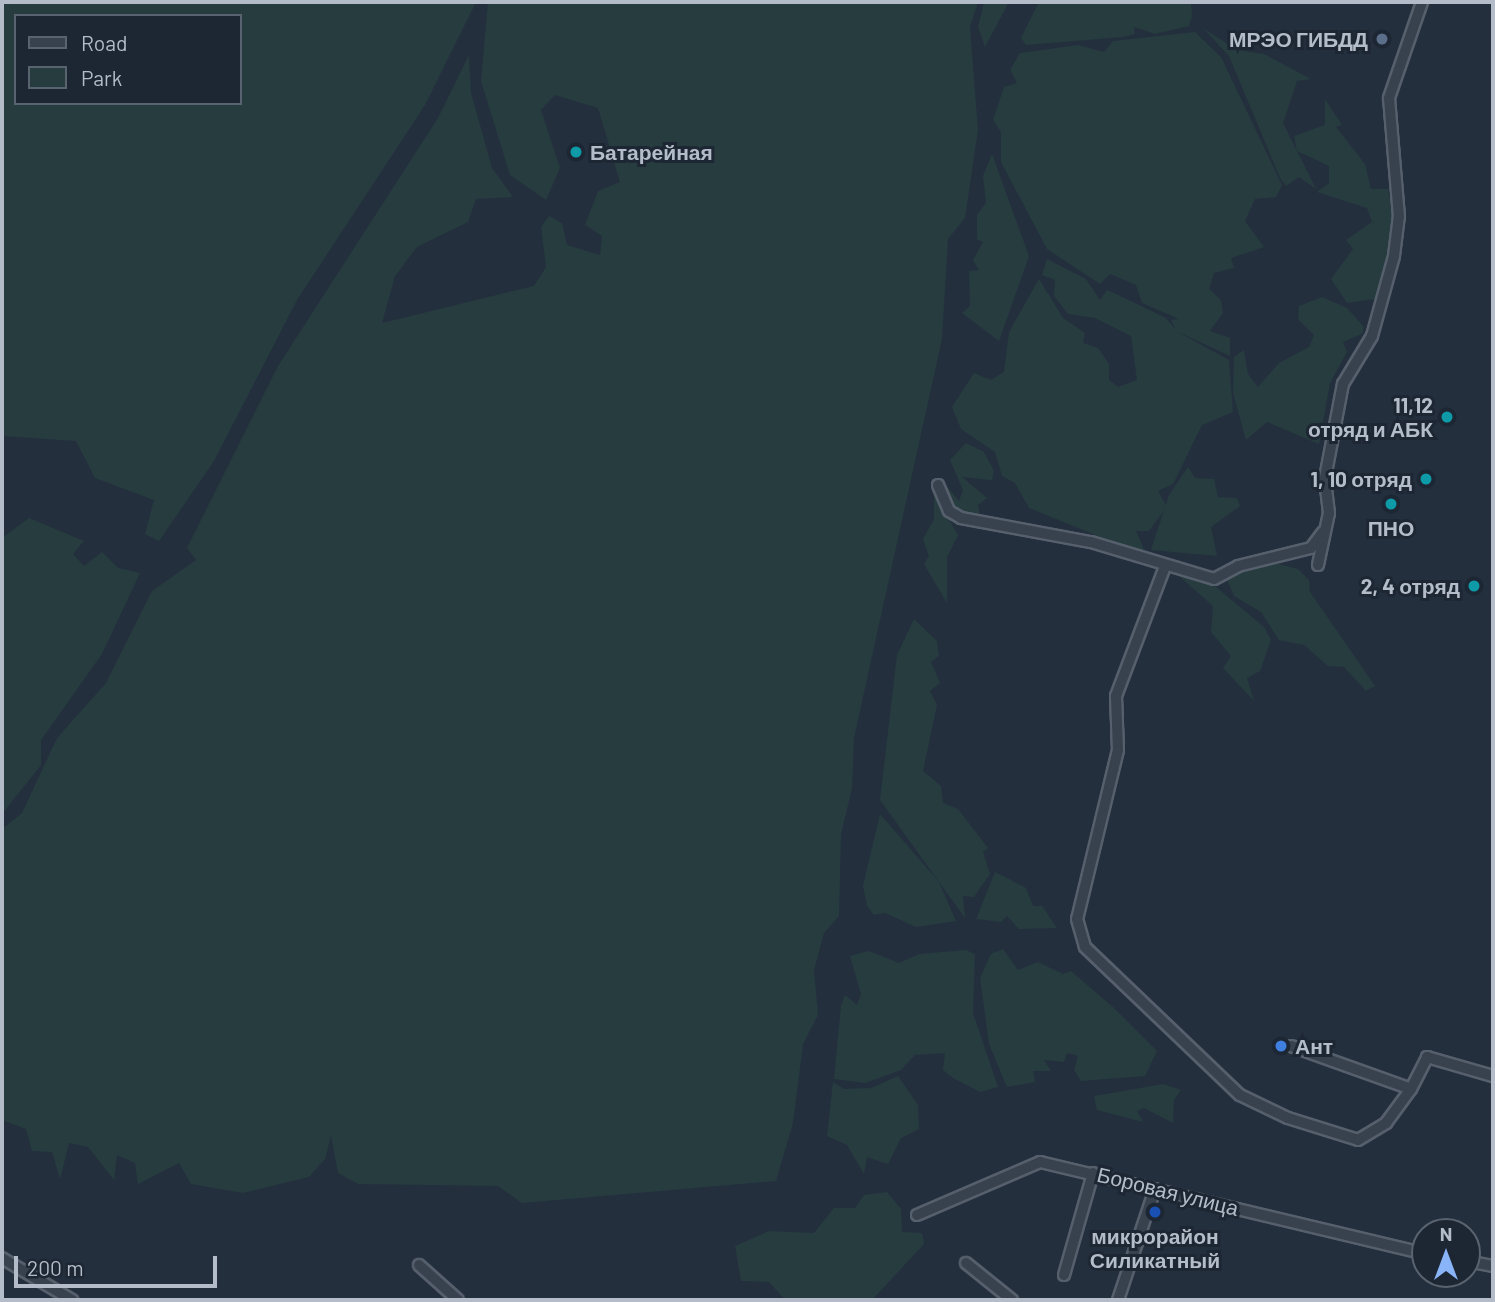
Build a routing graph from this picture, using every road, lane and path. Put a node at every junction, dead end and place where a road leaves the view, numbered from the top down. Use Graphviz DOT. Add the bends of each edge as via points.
graph roads {
  1 [pos="1422,2"];
  2 [pos="938,485"];
  3 [pos="1326,529"];
  4 [pos="1318,565"];
  5 [pos="1164,569"];
  6 [pos="1291,1046"];
  7 [pos="1493,1076"];
  8 [pos="1411,1089"];
  9 [pos="1093,1173"];
  10 [pos="1155,1189"];
  11 [pos="918,1215"];
  12 [pos="1411,1251"];
  13 [pos="2,1258"];
  14 [pos="966,1263"];
  15 [pos="419,1265"];
  16 [pos="1064,1276"];
  17 [pos="72,1300"];
  18 [pos="458,1300"];
  19 [pos="1012,1300"];
  20 [pos="1118,1300"];
  1 -- 3 [label="street" via="1389,98 1399,218 1394,256 1372,336 1343,384 1325,478"];
  2 -- 5 [label="street" via="949,511 961,518 1091,542"];
  3 -- 4 [label="street"];
  3 -- 5 [label="street" via="1311,548 1238,566 1214,579"];
  5 -- 8 [label="street" via="1116,696 1118,750 1077,919 1085,947 1240,1095 1288,1118 1358,1140 1386,1123"];
  6 -- 8 [label="street"];
  7 -- 8 [label="street" via="1427,1057"];
  9 -- 10 [label="street, Боровая улица"];
  9 -- 11 [label="street, Боровая улица" via="1033,1163"];
  9 -- 16 [label="street"];
  10 -- 12 [label="street, Боровая улица"];
  10 -- 20 [label="street"];
  13 -- 17 [label="street"];
  14 -- 19 [label="street"];
  15 -- 18 [label="street"];
}
